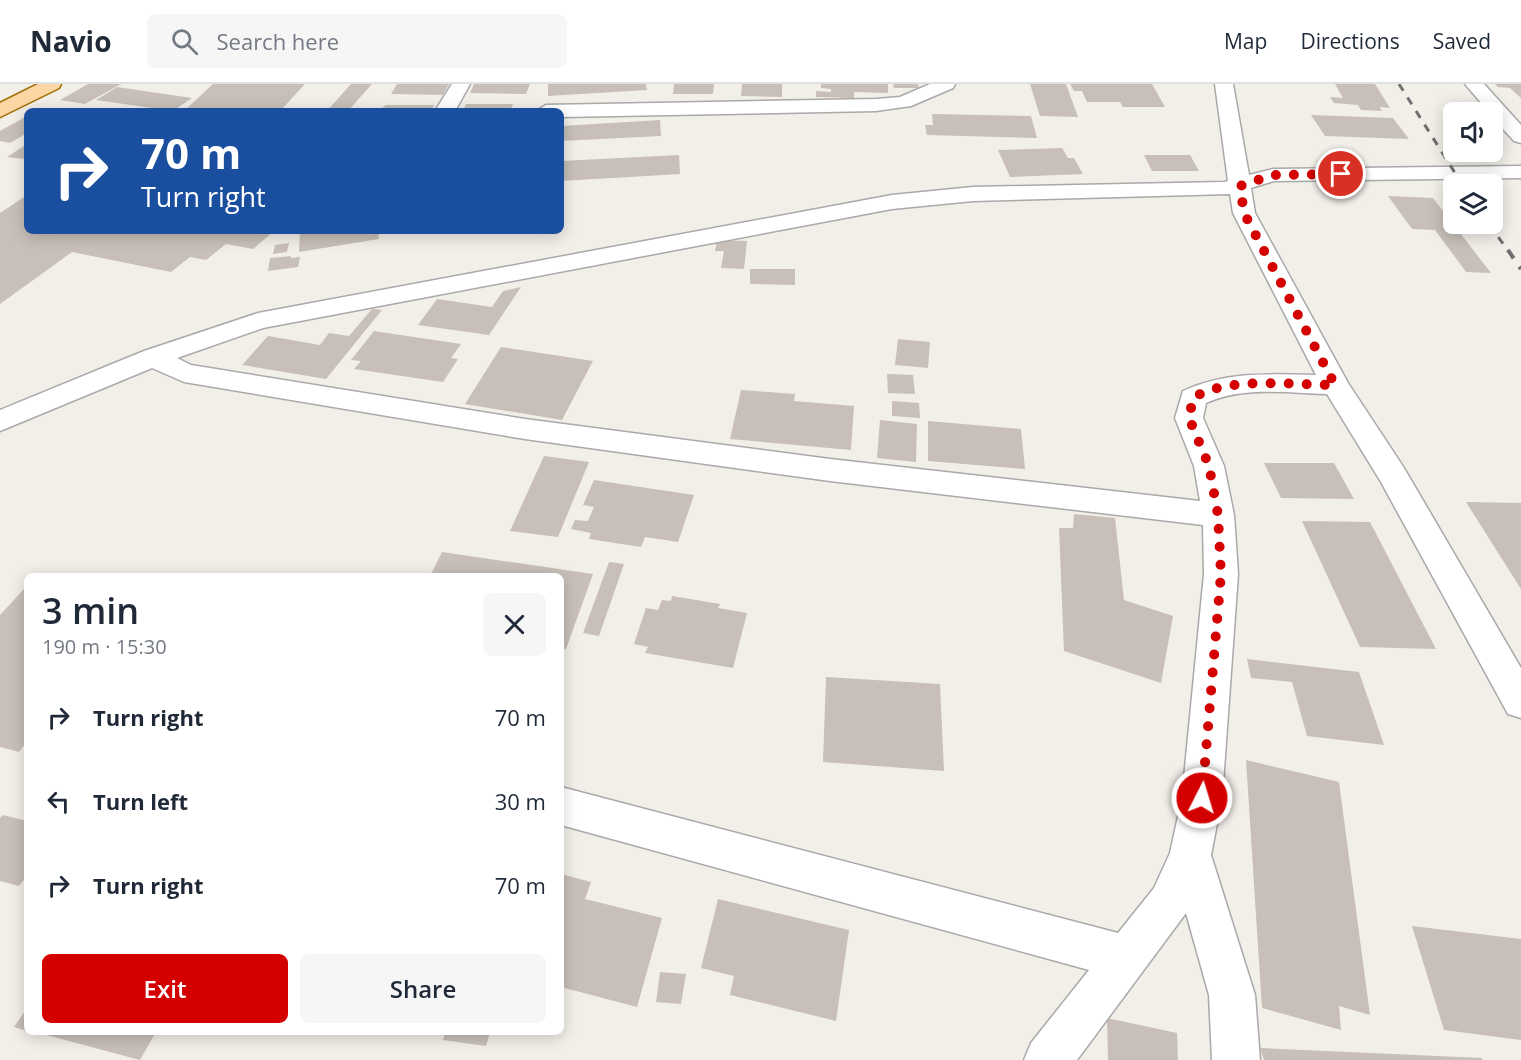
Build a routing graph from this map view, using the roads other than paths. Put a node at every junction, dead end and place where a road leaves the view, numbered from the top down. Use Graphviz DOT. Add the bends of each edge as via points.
graph roads {
  1 [pos="14,84"];
  2 [pos="52,84"];
  3 [pos="461,84"];
  4 [pos="799,84"];
  5 [pos="945,84"];
  6 [pos="1224,84"];
  7 [pos="1473,84"];
  8 [pos="0,91"];
  9 [pos="801,107"];
  10 [pos="447,108"];
  11 [pos="0,111"];
  12 [pos="564,111"];
  13 [pos="1521,138"];
  14 [pos="1521,172"];
  15 [pos="1240,186"];
  16 [pos="153,357"];
  17 [pos="1335,385"];
  18 [pos="0,421"];
  19 [pos="1218,515"];
  20 [pos="1521,702"];
  21 [pos="564,807"];
  22 [pos="1190,855"];
  23 [pos="1128,958"];
  24 [pos="1048,1060"];
  25 [pos="1236,1060"];
  1 -- 8 [label="main road"];
  2 -- 11 [label="main road"];
  3 -- 10 [label="street"];
  4 -- 9 [label="street"];
  5 -- 9 [label="street" via="904,102"];
  6 -- 15 [label="street"];
  7 -- 13 [label="street"];
  9 -- 12 [label="street"];
  14 -- 15 [label="street" via="1273,175"];
  15 -- 16 [label="street" via="973,194 892,202 258,321"];
  15 -- 17 [label="street" via="1244,213"];
  16 -- 18 [label="street"];
  16 -- 19 [label="street" via="184,373 525,429 830,470"];
  17 -- 19 [label="street" via="1234,385 1207,389 1193,398 1189,418 1209,466"];
  17 -- 20 [label="street" via="1393,476"];
  19 -- 22 [label="street" via="1220,586 1202,798"];
  21 -- 23 [label="street"];
  22 -- 23 [label="street" via="1169,903"];
  22 -- 25 [label="street" via="1232,995"];
  23 -- 24 [label="street"];
}
